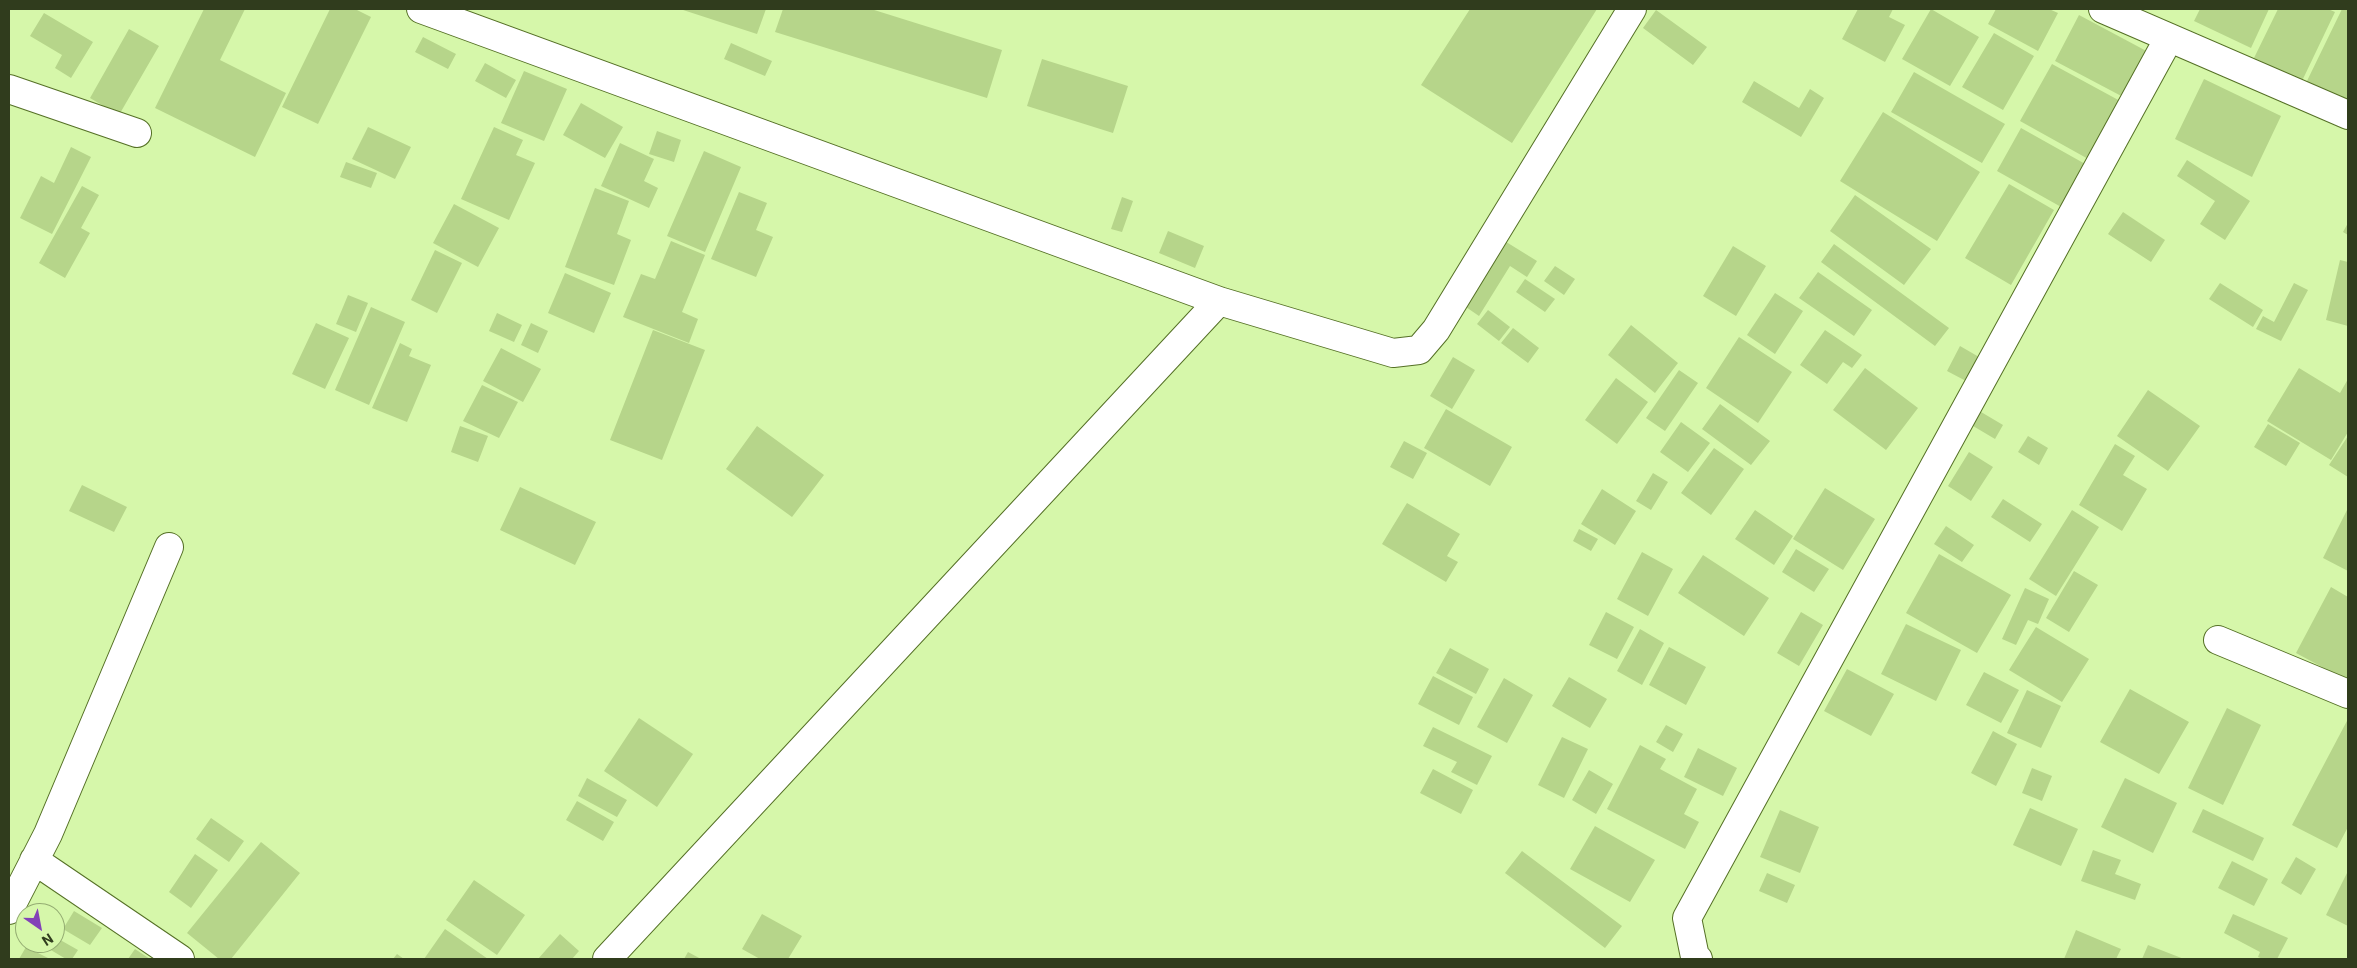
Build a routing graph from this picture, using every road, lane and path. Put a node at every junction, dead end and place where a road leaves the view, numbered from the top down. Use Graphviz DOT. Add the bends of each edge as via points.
graph roads {
  1 [pos="421,9"];
  2 [pos="1632,9"];
  3 [pos="2103,9"];
  4 [pos="2168,38"];
  5 [pos="9,89"];
  6 [pos="2348,115"];
  7 [pos="137,133"];
  8 [pos="1218,301"];
  9 [pos="168,547"];
  10 [pos="2218,640"];
  11 [pos="2348,694"];
  12 [pos="34,860"];
  13 [pos="9,910"];
  14 [pos="180,959"];
  15 [pos="607,959"];
  16 [pos="1698,959"];
  1 -- 8 [label="street"];
  2 -- 8 [label="street" via="1436,330 1419,350 1393,353"];
  3 -- 4 [label="street"];
  4 -- 6 [label="street"];
  4 -- 16 [label="street" via="1687,918"];
  5 -- 7 [label="street"];
  8 -- 15 [label="street"];
  9 -- 12 [label="street"];
  10 -- 11 [label="street"];
  12 -- 13 [label="street"];
  12 -- 14 [label="street"];
}
